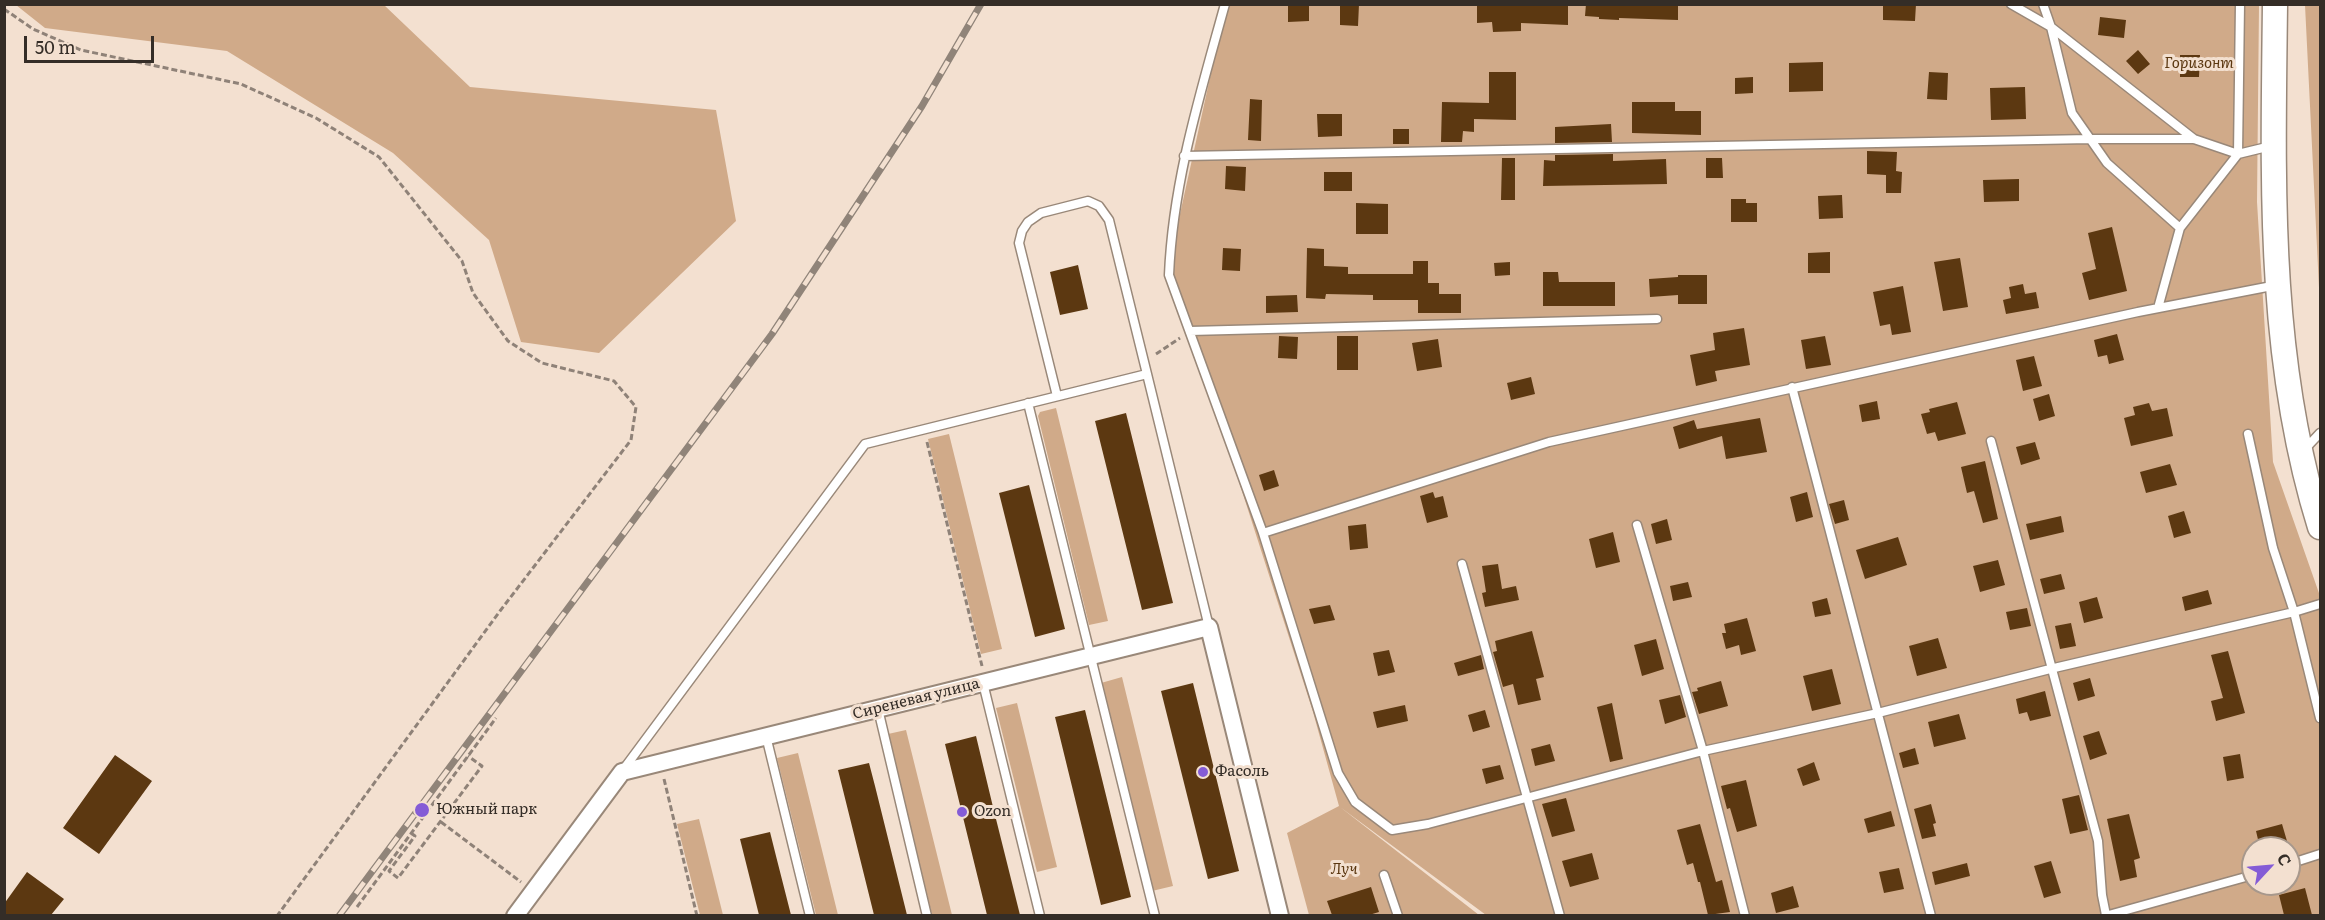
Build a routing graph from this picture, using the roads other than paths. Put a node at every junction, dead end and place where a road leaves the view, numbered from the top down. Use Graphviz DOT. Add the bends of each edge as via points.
graph roads {
  1 [pos="1225,4"];
  2 [pos="2011,4"];
  3 [pos="2043,4"];
  4 [pos="2240,4"];
  5 [pos="2275,4"];
  6 [pos="2051,27"];
  7 [pos="2090,139"];
  8 [pos="2194,139"];
  9 [pos="2273,145"];
  10 [pos="2238,154"];
  11 [pos="1184,156"];
  12 [pos="2180,228"];
  13 [pos="2277,285"];
  14 [pos="2158,308"];
  15 [pos="1657,319"];
  16 [pos="1190,331"];
  17 [pos="1146,374"];
  18 [pos="1792,387"];
  19 [pos="1057,396"];
  20 [pos="1028,403"];
  21 [pos="2320,433"];
  22 [pos="2248,434"];
  23 [pos="1991,441"];
  24 [pos="2302,452"];
  25 [pos="1637,525"];
  26 [pos="2320,526"];
  27 [pos="1263,533"];
  28 [pos="1462,564"];
  29 [pos="2320,604"];
  30 [pos="2294,612"];
  31 [pos="1209,627"];
  32 [pos="1091,656"];
  33 [pos="2050,669"];
  34 [pos="985,682"];
  35 [pos="878,709"];
  36 [pos="1878,713"];
  37 [pos="2320,718"];
  38 [pos="766,736"];
  39 [pos="1703,751"];
  40 [pos="622,772"];
  41 [pos="1528,796"];
  42 [pos="2320,855"];
  43 [pos="2301,861"];
  44 [pos="1384,875"];
  45 [pos="2241,877"];
  46 [pos="515,915"];
  47 [pos="810,915"];
  48 [pos="927,915"];
  49 [pos="1040,915"];
  50 [pos="1155,915"];
  51 [pos="1280,915"];
  52 [pos="1398,915"];
  53 [pos="1560,915"];
  54 [pos="1745,915"];
  55 [pos="1931,915"];
  56 [pos="2106,915"];
  1 -- 11 [label="lane"];
  2 -- 6 [label="lane"];
  3 -- 6 [label="lane"];
  4 -- 10 [label="lane"];
  5 -- 9 [label="street"];
  6 -- 7 [label="lane" via="2072,113"];
  6 -- 8 [label="lane"];
  7 -- 8 [label="lane"];
  7 -- 11 [label="lane"];
  7 -- 12 [label="lane" via="2107,163"];
  8 -- 10 [label="lane"];
  9 -- 10 [label="lane"];
  9 -- 13 [label="street"];
  10 -- 12 [label="lane"];
  11 -- 16 [label="lane" via="1171,235 1169,275"];
  12 -- 14 [label="lane"];
  13 -- 14 [label="lane"];
  13 -- 24 [label="street" via="2290,401"];
  14 -- 18 [label="lane"];
  15 -- 16 [label="lane"];
  16 -- 27 [label="lane"];
  17 -- 19 [label="lane"];
  17 -- 19 [label="lane" via="1105,212 1088,201 1041,213 1028,222 1019,243"];
  17 -- 31 [label="lane"];
  18 -- 27 [label="lane" via="1549,442"];
  18 -- 36 [label="lane"];
  19 -- 20 [label="lane"];
  20 -- 32 [label="lane"];
  20 -- 40 [label="lane" via="865,444"];
  21 -- 24 [label="lane"];
  22 -- 30 [label="lane" via="2273,548"];
  23 -- 33 [label="lane"];
  24 -- 26 [label="street"];
  25 -- 39 [label="lane"];
  27 -- 41 [label="lane" via="1338,773 1356,802 1392,830"];
  28 -- 41 [label="lane"];
  29 -- 30 [label="lane"];
  30 -- 33 [label="lane"];
  30 -- 37 [label="lane"];
  31 -- 32 [label="street, Сиреневая улица"];
  31 -- 51 [label="street"];
  32 -- 34 [label="street, Сиреневая улица"];
  32 -- 50 [label="lane"];
  33 -- 36 [label="lane"];
  33 -- 56 [label="lane" via="2098,841"];
  34 -- 35 [label="street, Сиреневая улица"];
  34 -- 49 [label="lane"];
  35 -- 38 [label="street, Сиреневая улица"];
  35 -- 48 [label="lane"];
  36 -- 39 [label="lane"];
  36 -- 55 [label="lane"];
  38 -- 40 [label="street, Сиреневая улица"];
  38 -- 47 [label="lane"];
  39 -- 41 [label="lane"];
  39 -- 54 [label="lane"];
  40 -- 46 [label="street"];
  41 -- 53 [label="lane"];
  42 -- 43 [label="lane"];
  44 -- 52 [label="lane"];
  45 -- 56 [label="lane"];
}
